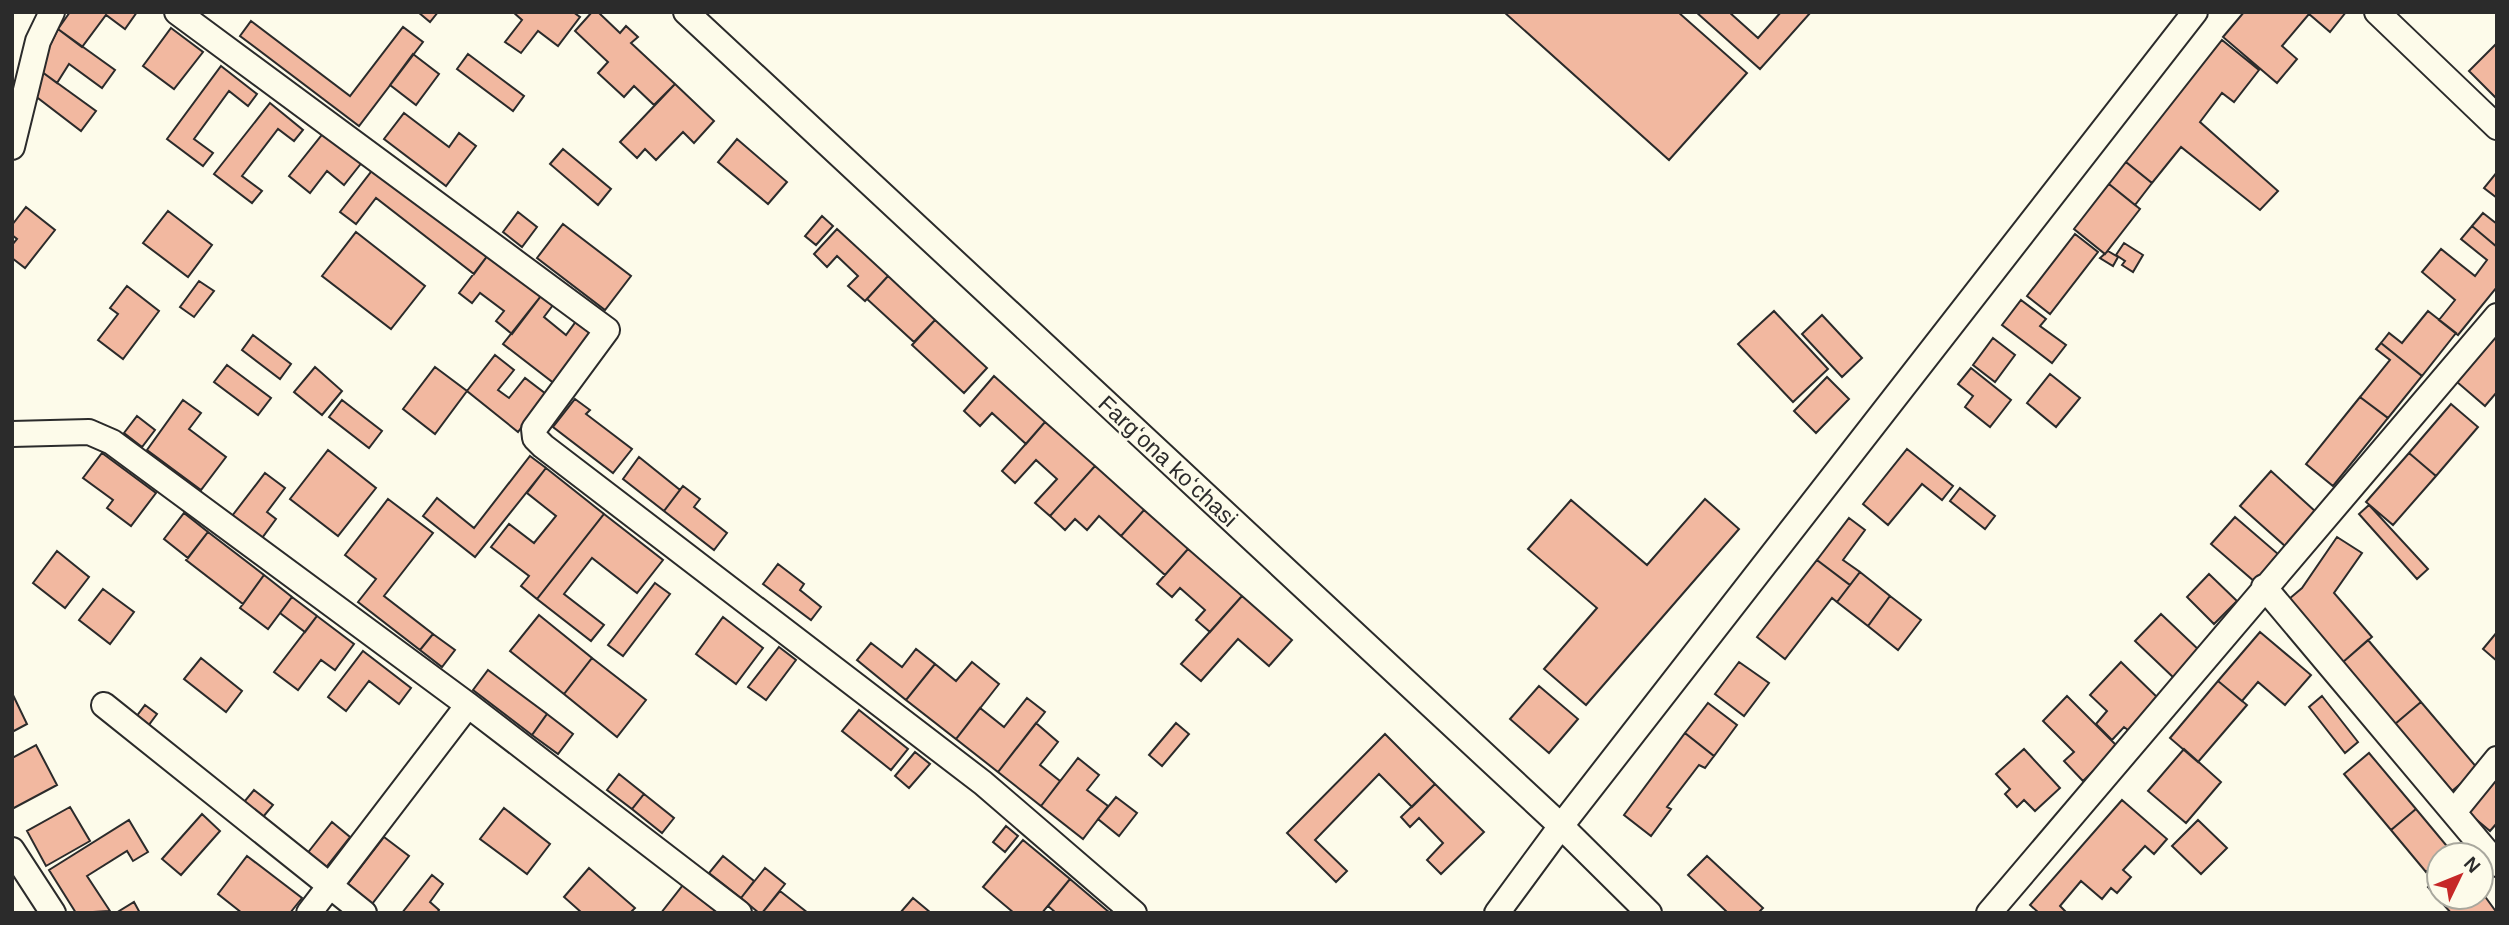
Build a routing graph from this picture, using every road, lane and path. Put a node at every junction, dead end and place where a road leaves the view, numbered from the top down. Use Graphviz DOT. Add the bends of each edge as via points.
graph roads {
  1 [pos="52,12"];
  2 [pos="177,12"];
  3 [pos="686,12"];
  4 [pos="2195,12"];
  5 [pos="2377,12"];
  6 [pos="2497,127"];
  7 [pos="12,147"];
  8 [pos="2497,316"];
  9 [pos="12,434"];
  10 [pos="2264,587"];
  11 [pos="104,705"];
  12 [pos="468,705"];
  13 [pos="2497,759"];
  14 [pos="2454,812"];
  15 [pos="1561,826"];
  16 [pos="12,850"];
  17 [pos="2497,864"];
  18 [pos="330,885"];
  19 [pos="53,913"];
  20 [pos="309,913"];
  21 [pos="364,913"];
  22 [pos="739,913"];
  23 [pos="1134,913"];
  24 [pos="1497,913"];
  25 [pos="1649,913"];
  26 [pos="1989,913"];
  1 -- 7 [label="street" via="38,41"];
  2 -- 23 [label="street" via="607,330 534,429 543,446 983,783"];
  3 -- 15 [label="street, Fargʻona koʻchasi"];
  4 -- 15 [label="street"];
  5 -- 6 [label="street"];
  8 -- 10 [label="street"];
  9 -- 12 [label="street" via="89,432 112,442"];
  10 -- 14 [label="street"];
  10 -- 26 [label="street"];
  11 -- 18 [label="street"];
  12 -- 18 [label="street"];
  12 -- 22 [label="street"];
  13 -- 14 [label="street"];
  14 -- 17 [label="street"];
  15 -- 24 [label="street"];
  15 -- 25 [label="street, Fargʻona koʻchasi"];
  16 -- 19 [label="street"];
  18 -- 20 [label="street"];
  18 -- 21 [label="street"];
}
